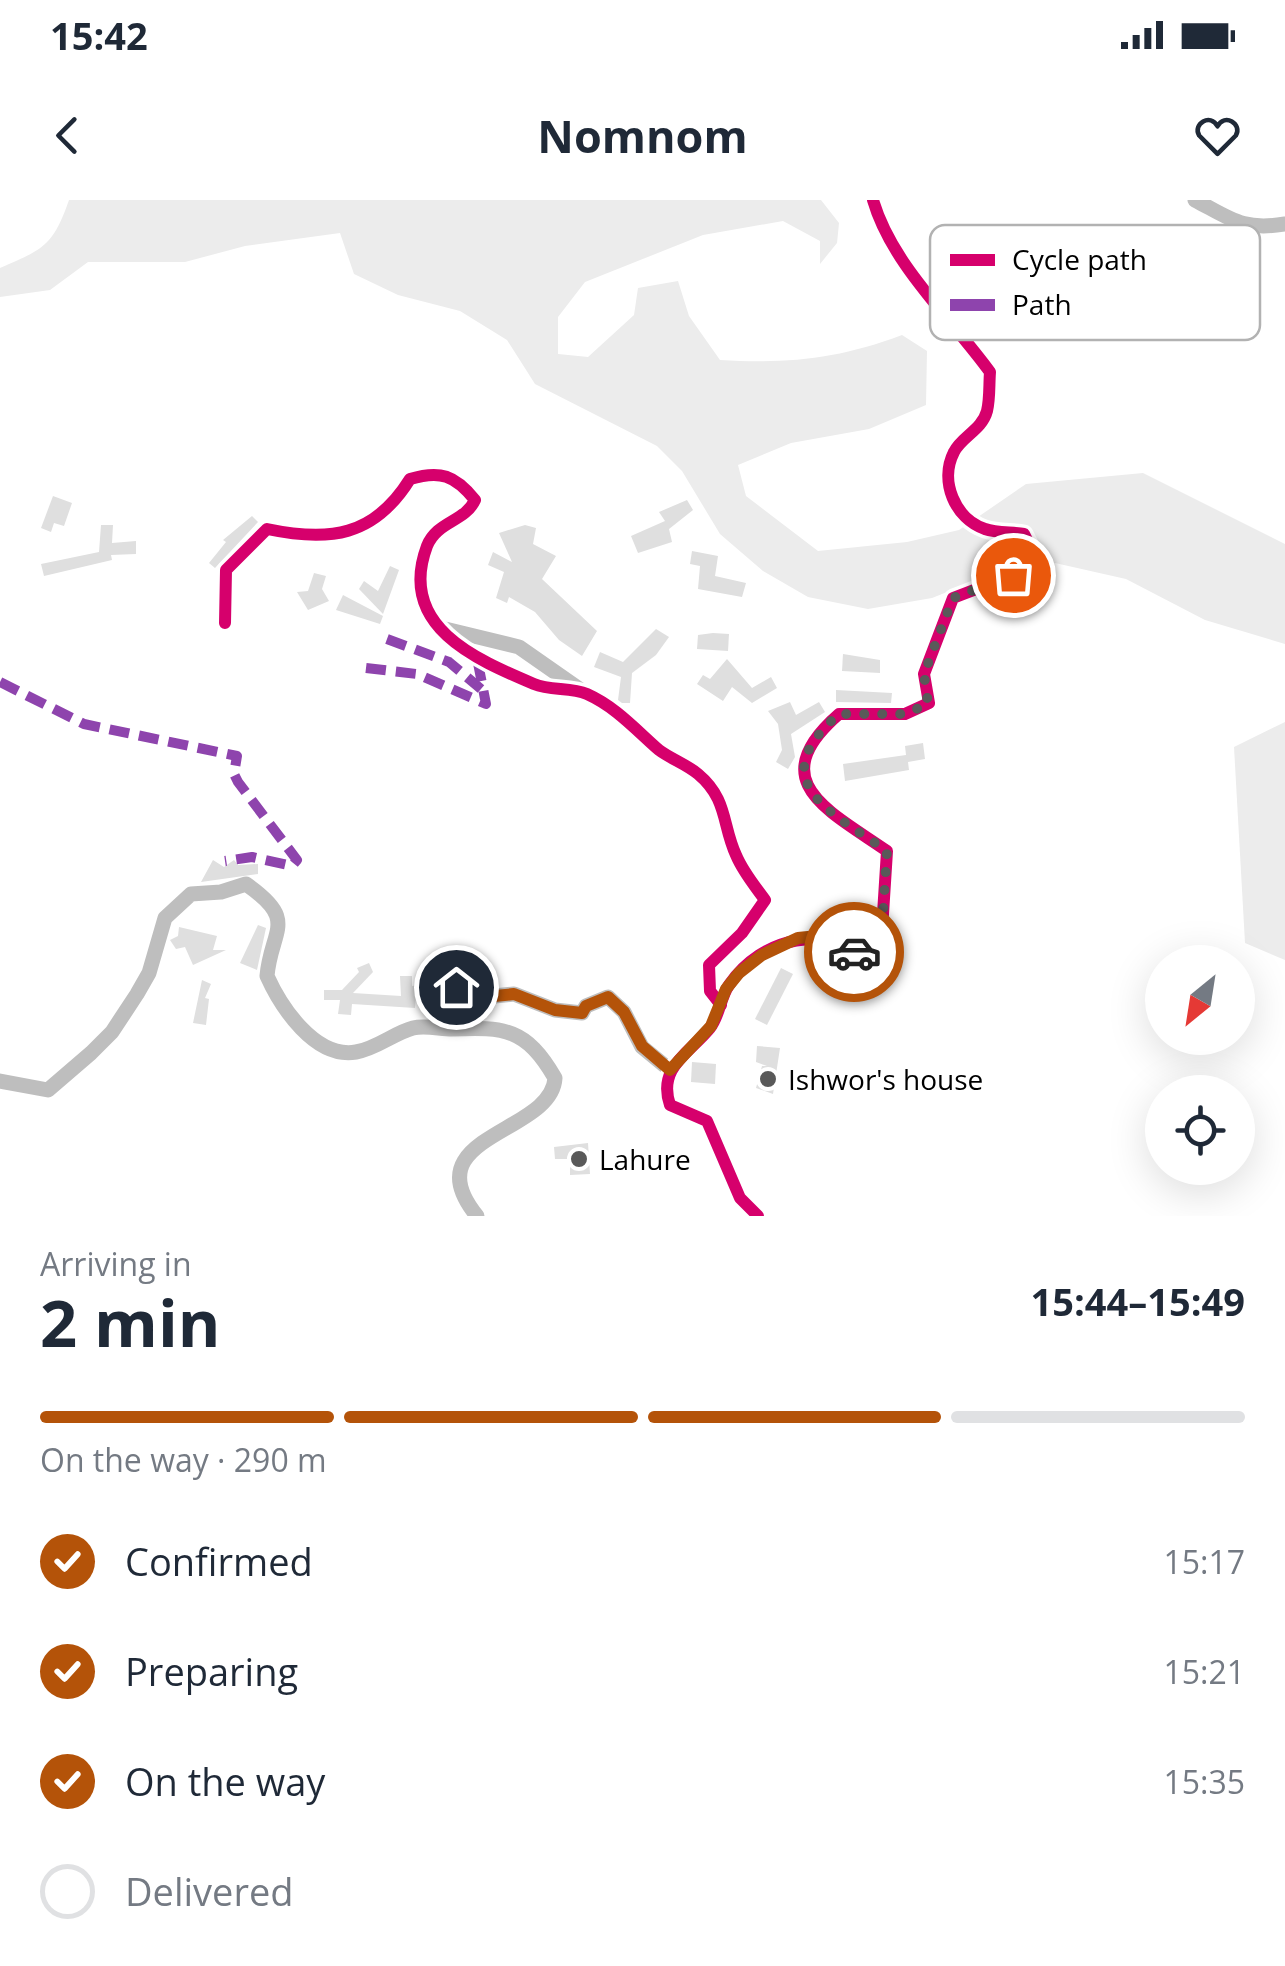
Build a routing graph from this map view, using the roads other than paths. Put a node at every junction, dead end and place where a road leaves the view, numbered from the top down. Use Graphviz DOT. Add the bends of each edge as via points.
graph roads {
  1 [pos="873,200"];
  2 [pos="1195,200"];
  3 [pos="1285,224"];
  4 [pos="1240,225"];
  5 [pos="1260,227"];
  6 [pos="930,295"];
  7 [pos="965,340"];
  8 [pos="225,623"];
  9 [pos="433,624"];
  10 [pos="585,693"];
  11 [pos="432,994"];
  12 [pos="721,1004"];
  13 [pos="670,1070"];
  14 [pos="0,1081"];
  15 [pos="477,1216"];
  16 [pos="758,1216"];
  1 -- 6 [label="street"];
  2 -- 4 [label="street"];
  3 -- 5 [label="street"];
  7 -- 12 [label="street" via="990,372 986,414 954,450 947,475 951,496 984,529 1024,534 1035,556 1013,575 953,598 924,674 928,704 905,714 839,714 813,736 803,757 802,773 822,805 887,851 880,961 866,969 853,951 818,936 798,938 739,973"];
  8 -- 9 [label="street" via="226,570 268,530 324,538 349,533 395,503 410,479 436,472 460,482 475,500 470,510 436,529 426,548 423,588"];
  9 -- 10 [label="street" via="519,647"];
  9 -- 10 [label="street" via="477,658 536,686"];
  10 -- 12 [label="street" via="701,776 727,813 734,853 765,900 709,965 710,991"];
  11 -- 13 [label="street" via="456,987 465,999 514,994 582,1013 608,997 642,1046"];
  12 -- 13 [label="street" via="711,1026"];
  13 -- 16 [label="street" via="670,1105 707,1122 740,1198"];
  14 -- 15 [label="street" via="39,1092 57,1086 112,1032 138,994 165,918 191,894 246,884 278,918 267,976 301,1030 359,1052 415,1027 488,1025 517,1035 549,1066 556,1078 548,1099 477,1146 461,1168 461,1186"];
}
